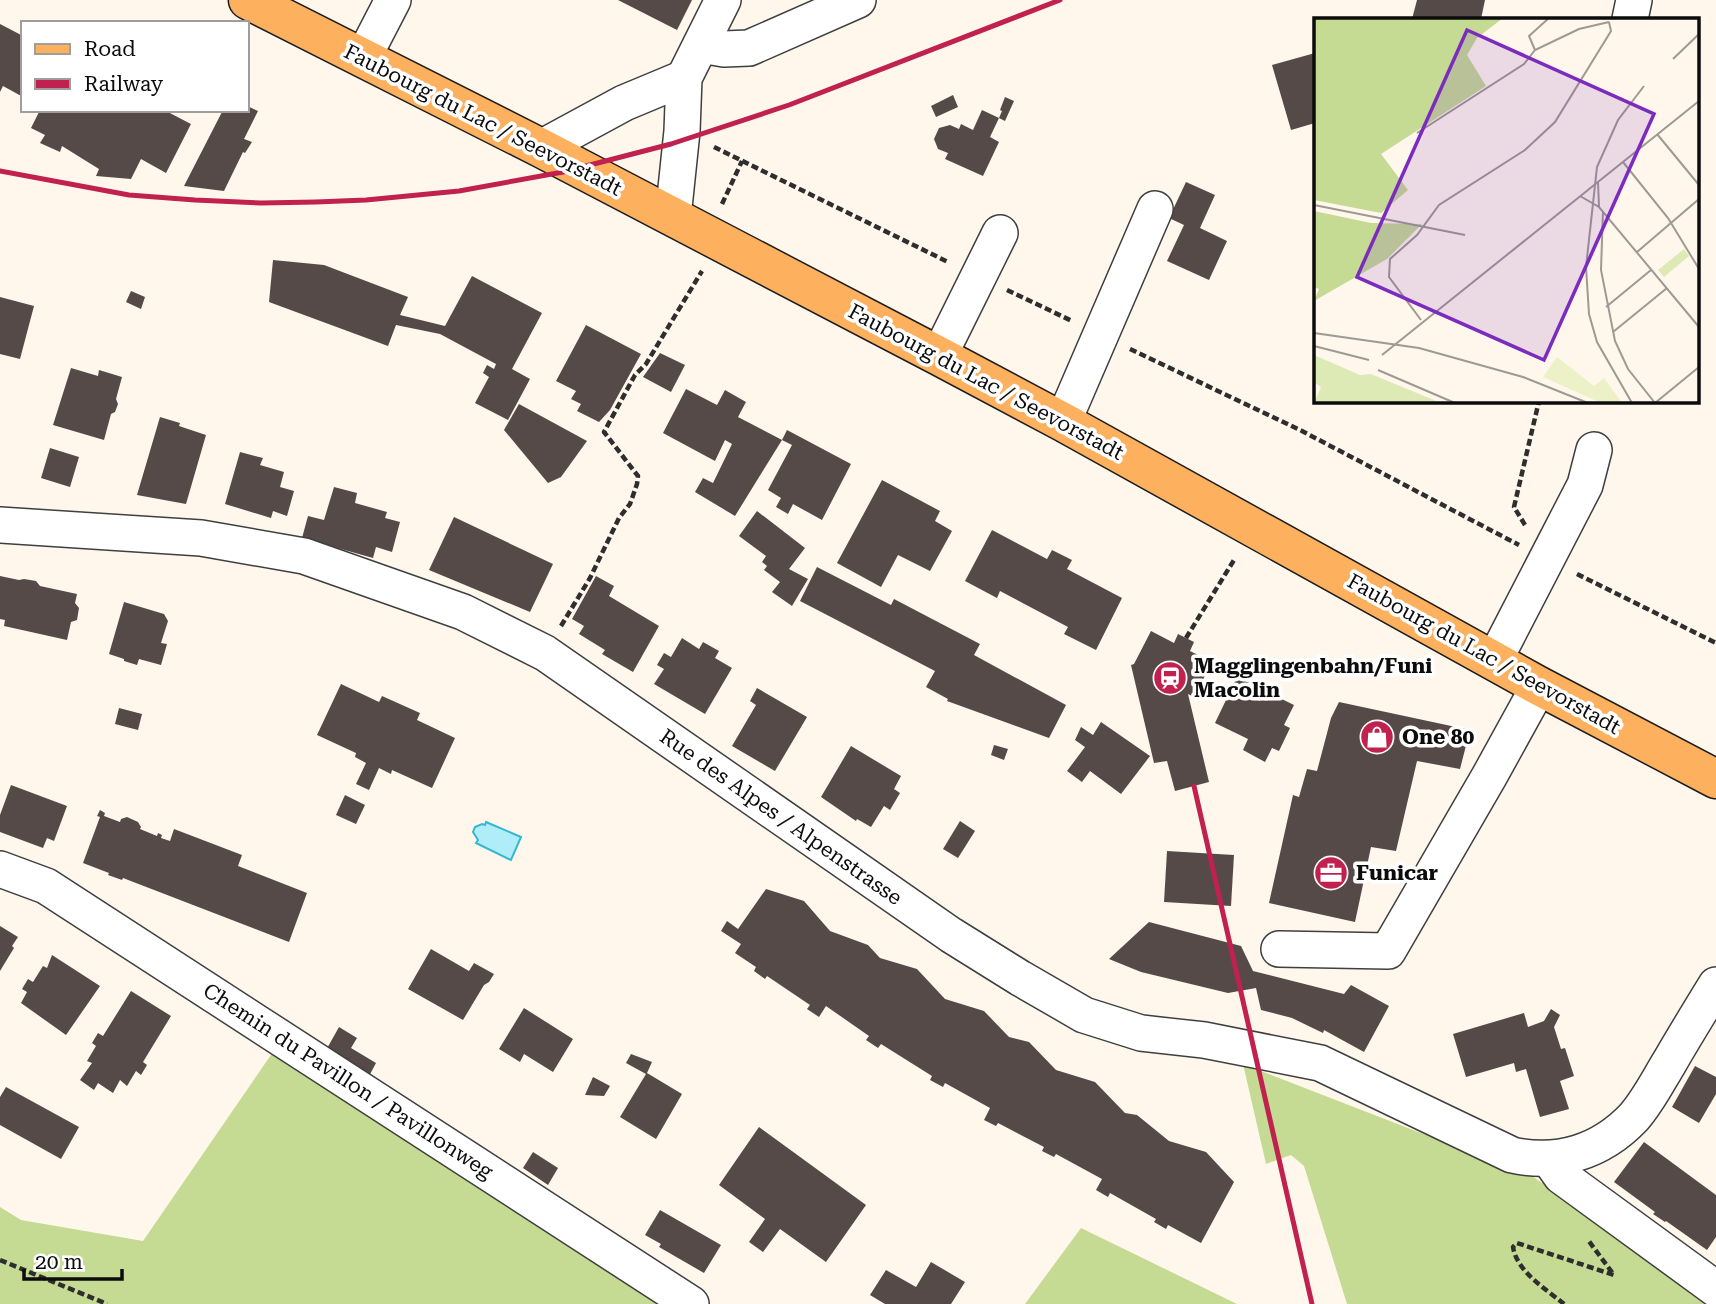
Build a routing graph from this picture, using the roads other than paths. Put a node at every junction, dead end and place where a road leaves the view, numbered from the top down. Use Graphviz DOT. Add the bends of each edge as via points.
graph roads {
  1 [pos="248,0"];
  2 [pos="393,0"];
  3 [pos="723,0"];
  4 [pos="858,0"];
  5 [pos="1634,0"];
  6 [pos="1630,18"];
  7 [pos="701,45"];
  8 [pos="363,58"];
  9 [pos="684,78"];
  10 [pos="541,148"];
  11 [pos="1155,209"];
  12 [pos="673,218"];
  13 [pos="1000,233"];
  14 [pos="939,356"];
  15 [pos="1063,422"];
  16 [pos="1594,450"];
  17 [pos="0,525"];
  18 [pos="1494,661"];
  19 [pos="1539,686"];
  20 [pos="1716,779"];
  21 [pos="0,869"];
  22 [pos="1279,949"];
  23 [pos="1716,985"];
  24 [pos="1549,1159"];
  25 [pos="1716,1289"];
  26 [pos="691,1304"];
  1 -- 8 [label="main road, Faubourg du Lac / Seevorstadt"];
  2 -- 8 [label="street"];
  3 -- 7 [label="street"];
  4 -- 7 [label="street" via="749,48"];
  5 -- 6 [label="street"];
  7 -- 9 [label="street"];
  8 -- 10 [label="main road, Faubourg du Lac / Seevorstadt"];
  9 -- 10 [label="street" via="624,103"];
  9 -- 12 [label="street"];
  10 -- 12 [label="main road, Faubourg du Lac / Seevorstadt"];
  11 -- 15 [label="street"];
  12 -- 14 [label="main road, Faubourg du Lac / Seevorstadt"];
  13 -- 14 [label="street"];
  14 -- 15 [label="main road, Faubourg du Lac / Seevorstadt"];
  15 -- 18 [label="main road, Faubourg du Lac / Seevorstadt"];
  16 -- 18 [label="street" via="1585,485"];
  17 -- 24 [label="street, Rue des Alpes / Alpenstrasse" via="201,538 304,556 463,612 545,653 951,935 1084,1015 1142,1033 1320,1063 1512,1155"];
  18 -- 19 [label="main road, Faubourg du Lac / Seevorstadt"];
  19 -- 20 [label="main road, Faubourg du Lac / Seevorstadt"];
  19 -- 22 [label="street" via="1388,951"];
  21 -- 26 [label="street, Chemin du Pavillon / Pavillonweg" via="46,886"];
  23 -- 24 [label="street, Rue des Alpes / Alpenstrasse" via="1633,1117 1593,1148"];
  24 -- 25 [label="street" via="1561,1176"];
}
